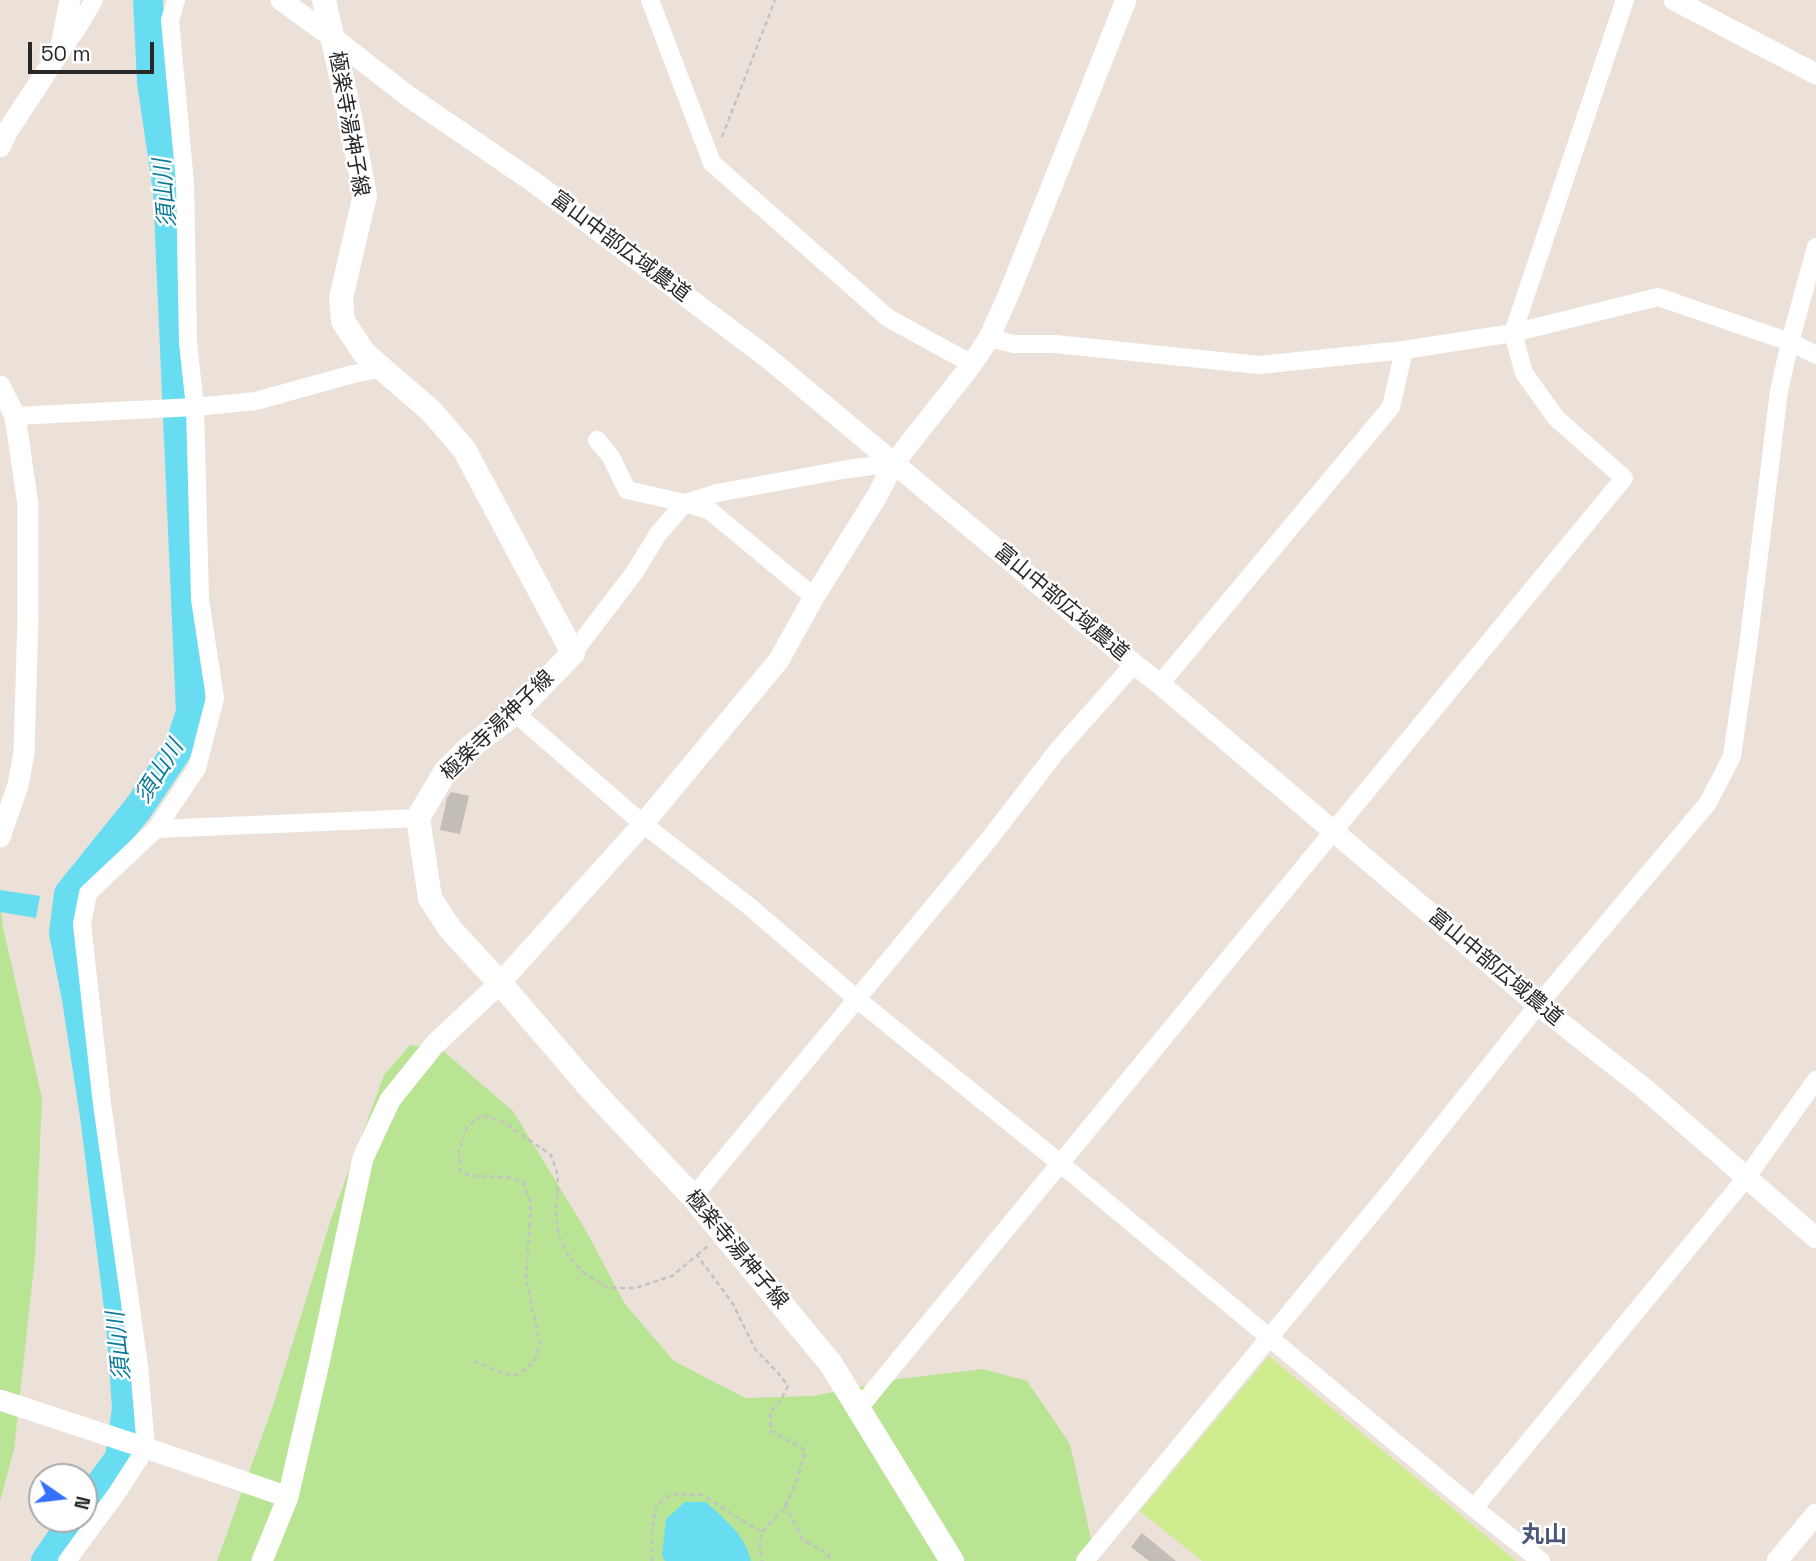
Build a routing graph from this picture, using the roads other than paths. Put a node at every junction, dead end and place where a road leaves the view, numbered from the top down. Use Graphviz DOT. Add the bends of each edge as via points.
graph roads {
  1 [pos="70,0"];
  2 [pos="94,0"];
  3 [pos="167,0"];
  4 [pos="176,0"];
  5 [pos="281,0"];
  6 [pos="324,0"];
  7 [pos="650,0"];
  8 [pos="1126,0"];
  9 [pos="1625,0"];
  10 [pos="1674,0"];
  11 [pos="170,20"];
  12 [pos="332,37"];
  13 [pos="60,51"];
  14 [pos="1816,74"];
  15 [pos="0,147"];
  16 [pos="1816,247"];
  17 [pos="1513,333"];
  18 [pos="989,338"];
  19 [pos="1790,342"];
  20 [pos="1404,350"];
  21 [pos="1816,355"];
  22 [pos="972,364"];
  23 [pos="382,369"];
  24 [pos="0,386"];
  25 [pos="195,407"];
  26 [pos="15,416"];
  27 [pos="597,440"];
  28 [pos="894,463"];
  29 [pos="685,503"];
  30 [pos="814,597"];
  31 [pos="573,653"];
  32 [pos="1134,664"];
  33 [pos="1160,684"];
  34 [pos="515,713"];
  35 [pos="418,817"];
  36 [pos="643,824"];
  37 [pos="156,829"];
  38 [pos="1334,833"];
  39 [pos="0,837"];
  40 [pos="500,983"];
  41 [pos="858,1000"];
  42 [pos="1538,1005"];
  43 [pos="1816,1080"];
  44 [pos="1061,1164"];
  45 [pos="1746,1178"];
  46 [pos="693,1198"];
  47 [pos="1816,1238"];
  48 [pos="1269,1336"];
  49 [pos="0,1399"];
  50 [pos="859,1408"];
  51 [pos="146,1448"];
  52 [pos="288,1497"];
  53 [pos="1474,1508"];
  54 [pos="1816,1514"];
  55 [pos="67,1561"];
  56 [pos="262,1561"];
  57 [pos="952,1561"];
  58 [pos="1085,1561"];
  59 [pos="1541,1561"];
  60 [pos="1777,1561"];
  1 -- 13 [label="street"];
  2 -- 13 [label="street"];
  3 -- 11 [label="street"];
  4 -- 11 [label="street"];
  5 -- 12 [label="street, 富山中部広域農道"];
  6 -- 12 [label="main road, 極楽寺湯神子線"];
  7 -- 22 [label="street" via="712,163 888,318"];
  8 -- 18 [label="street"];
  9 -- 17 [label="street"];
  10 -- 14 [label="street"];
  11 -- 25 [label="street" via="185,183 188,343"];
  12 -- 23 [label="main road, 極楽寺湯神子線" via="365,195 341,298 343,321"];
  12 -- 28 [label="street, 富山中部広域農道" via="768,358"];
  13 -- 15 [label="street"];
  16 -- 19 [label="street"];
  17 -- 19 [label="street" via="1658,297"];
  17 -- 20 [label="street"];
  17 -- 38 [label="street" via="1524,373 1556,418 1623,478"];
  18 -- 20 [label="street" via="1259,365"];
  18 -- 22 [label="street"];
  19 -- 21 [label="street"];
  19 -- 42 [label="street" via="1779,391 1732,756 1708,803"];
  20 -- 33 [label="street" via="1391,407"];
  22 -- 28 [label="street"];
  23 -- 25 [label="street" via="256,401"];
  23 -- 31 [label="main road, 極楽寺湯神子線" via="431,411 464,449"];
  24 -- 26 [label="street"];
  25 -- 26 [label="street"];
  25 -- 37 [label="street" via="200,599 215,698 197,768"];
  26 -- 39 [label="street" via="27,505 24,753"];
  27 -- 29 [label="street" via="627,490"];
  28 -- 29 [label="street" via="717,493"];
  28 -- 30 [label="street"];
  28 -- 32 [label="street, 富山中部広域農道"];
  29 -- 30 [label="street" via="709,510"];
  29 -- 31 [label="street"];
  30 -- 36 [label="street" via="779,660"];
  31 -- 34 [label="main road, 極楽寺湯神子線"];
  32 -- 33 [label="street, 富山中部広域農道"];
  32 -- 41 [label="street" via="1057,751"];
  33 -- 38 [label="street, 富山中部広域農道"];
  34 -- 35 [label="main road, 極楽寺湯神子線" via="445,772"];
  34 -- 36 [label="street"];
  35 -- 37 [label="street"];
  35 -- 40 [label="main road, 極楽寺湯神子線" via="430,898 450,929"];
  36 -- 40 [label="street"];
  36 -- 41 [label="street" via="749,906"];
  37 -- 51 [label="street" via="88,893 82,924"];
  38 -- 42 [label="street, 富山中部広域農道"];
  38 -- 44 [label="street"];
  40 -- 46 [label="main road, 極楽寺湯神子線"];
  40 -- 52 [label="street" via="435,1044 390,1100 363,1158"];
  41 -- 44 [label="street"];
  41 -- 46 [label="street"];
  42 -- 45 [label="street, 富山中部広域農道" via="1645,1089"];
  42 -- 48 [label="street"];
  43 -- 45 [label="street"];
  44 -- 48 [label="street"];
  44 -- 50 [label="street"];
  45 -- 47 [label="street, 富山中部広域農道"];
  45 -- 53 [label="street"];
  46 -- 50 [label="main road, 極楽寺湯神子線" via="831,1364"];
  48 -- 53 [label="street"];
  48 -- 58 [label="street"];
  49 -- 51 [label="street"];
  50 -- 57 [label="main road, 極楽寺湯神子線"];
  51 -- 52 [label="street"];
  51 -- 55 [label="street"];
  52 -- 56 [label="street"];
  53 -- 59 [label="street"];
  54 -- 60 [label="street"];
}
